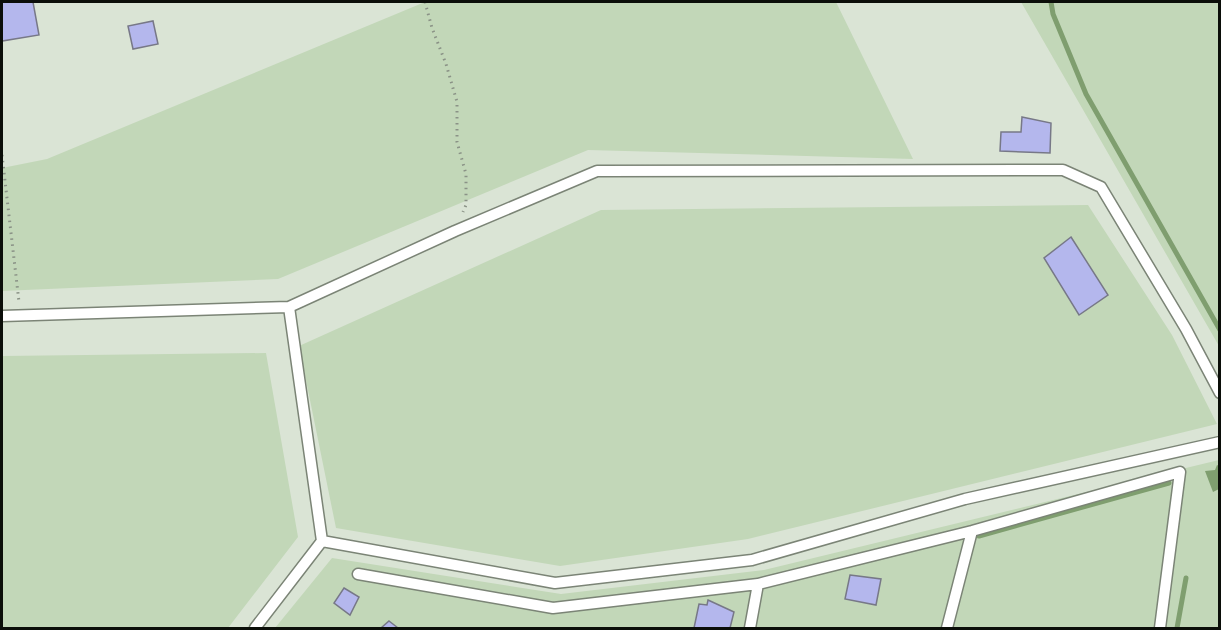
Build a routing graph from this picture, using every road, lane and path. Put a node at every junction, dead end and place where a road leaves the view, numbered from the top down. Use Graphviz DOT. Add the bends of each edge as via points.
graph roads {
  1 [pos="425,2"];
  2 [pos="2,154"];
  3 [pos="455,231"];
  4 [pos="289,307"];
  5 [pos="2,316"];
  6 [pos="21,316"];
  7 [pos="1220,393"];
  8 [pos="1220,442"];
  9 [pos="972,531"];
  10 [pos="322,541"];
  11 [pos="358,574"];
  12 [pos="758,584"];
  13 [pos="255,628"];
  14 [pos="750,628"];
  15 [pos="947,628"];
  16 [pos="1160,628"];
  1 -- 3 [label="path" via="457,102 457,142 466,174 466,205"];
  2 -- 6 [label="path"];
  3 -- 4 [label="lane"];
  3 -- 7 [label="lane" via="597,171 1063,170 1101,187 1186,328"];
  4 -- 6 [label="lane"];
  4 -- 10 [label="lane"];
  5 -- 6 [label="lane"];
  8 -- 10 [label="lane" via="965,499 752,560 555,583"];
  9 -- 12 [label="lane"];
  9 -- 15 [label="lane"];
  9 -- 16 [label="lane" via="1180,472"];
  10 -- 13 [label="lane"];
  11 -- 12 [label="lane" via="553,608"];
  12 -- 14 [label="lane"];
}
